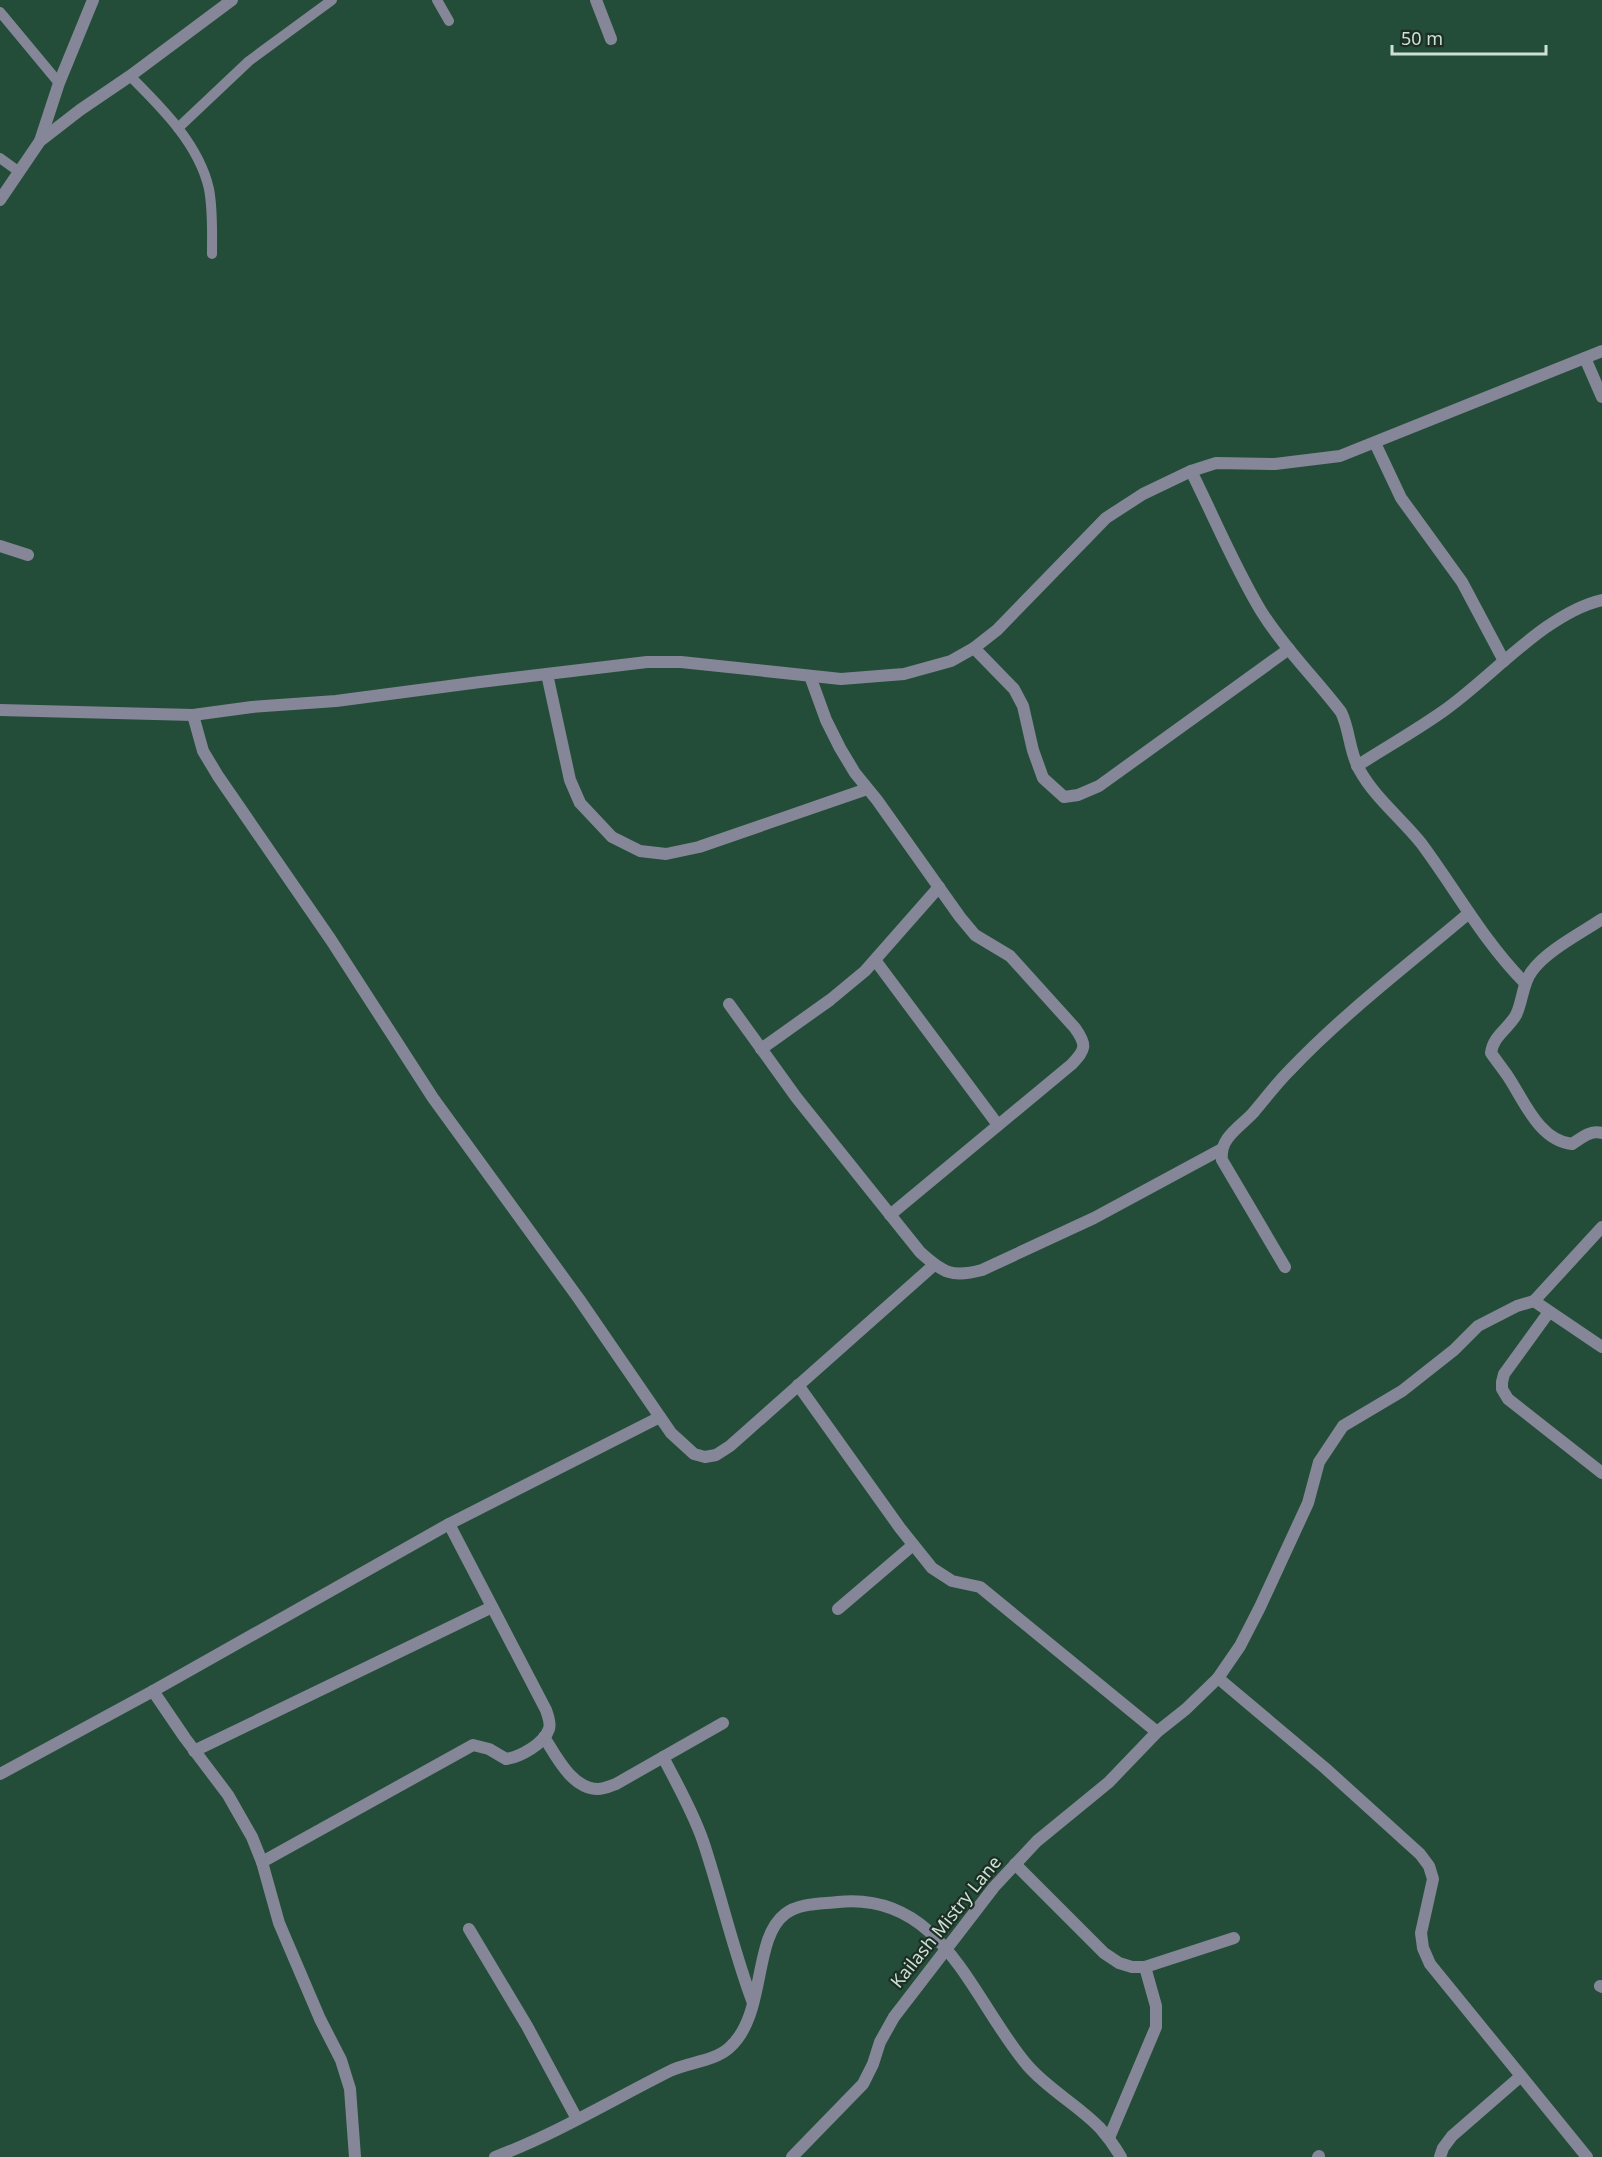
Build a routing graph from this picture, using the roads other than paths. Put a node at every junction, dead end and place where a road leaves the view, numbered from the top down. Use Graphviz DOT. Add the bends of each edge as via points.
graph roads {
  1 [pos="93,0"];
  2 [pos="232,0"];
  3 [pos="332,0"];
  4 [pos="437,0"];
  5 [pos="596,0"];
  6 [pos="0,12"];
  7 [pos="449,21"];
  8 [pos="611,39"];
  9 [pos="130,76"];
  10 [pos="59,83"];
  11 [pos="178,128"];
  12 [pos="40,141"];
  13 [pos="0,158"];
  14 [pos="18,171"];
  15 [pos="0,200"];
  16 [pos="212,254"];
  17 [pos="1602,351"];
  18 [pos="1585,358"];
  19 [pos="1602,397"];
  20 [pos="1375,443"];
  21 [pos="1191,471"];
  22 [pos="0,546"];
  23 [pos="27,555"];
  24 [pos="1602,600"];
  25 [pos="974,648"];
  26 [pos="1289,649"];
  27 [pos="1504,661"];
  28 [pos="547,674"];
  29 [pos="810,676"];
  30 [pos="0,710"];
  31 [pos="193,715"];
  32 [pos="1357,766"];
  33 [pos="867,789"];
  34 [pos="939,887"];
  35 [pos="1469,913"];
  36 [pos="1602,919"];
  37 [pos="875,960"];
  38 [pos="1525,983"];
  39 [pos="729,1004"];
  40 [pos="761,1049"];
  41 [pos="998,1125"];
  42 [pos="1602,1133"];
  43 [pos="1220,1150"];
  44 [pos="890,1215"];
  45 [pos="1602,1227"];
  46 [pos="934,1265"];
  47 [pos="1285,1267"];
  48 [pos="1534,1300"];
  49 [pos="1549,1312"];
  50 [pos="1602,1347"];
  51 [pos="798,1385"];
  52 [pos="660,1417"];
  53 [pos="1602,1473"];
  54 [pos="449,1524"];
  55 [pos="913,1545"];
  56 [pos="492,1607"];
  57 [pos="838,1609"];
  58 [pos="1218,1678"];
  59 [pos="153,1691"];
  60 [pos="723,1723"];
  61 [pos="1157,1732"];
  62 [pos="544,1737"];
  63 [pos="194,1751"];
  64 [pos="663,1757"];
  65 [pos="0,1774"];
  66 [pos="262,1862"];
  67 [pos="1015,1864"];
  68 [pos="469,1929"];
  69 [pos="1234,1938"];
  70 [pos="946,1947"];
  71 [pos="1145,1967"];
  72 [pos="753,2004"];
  73 [pos="1521,2076"];
  74 [pos="577,2118"];
  75 [pos="1109,2139"];
  76 [pos="355,2157"];
  77 [pos="495,2157"];
  78 [pos="792,2157"];
  79 [pos="1121,2157"];
  80 [pos="1440,2157"];
  81 [pos="1587,2157"];
  1 -- 10 [label="street"];
  2 -- 9 [label="street"];
  3 -- 11 [label="lane" via="249,61"];
  4 -- 7 [label="lane"];
  5 -- 8 [label="street"];
  6 -- 10 [label="lane"];
  9 -- 11 [label="lane"];
  9 -- 12 [label="street"];
  10 -- 12 [label="street"];
  11 -- 16 [label="lane" via="208,186"];
  12 -- 14 [label="street"];
  13 -- 14 [label="lane"];
  14 -- 15 [label="street"];
  17 -- 18 [label="street"];
  18 -- 19 [label="street"];
  18 -- 20 [label="street"];
  20 -- 21 [label="street" via="1316,460 1216,463"];
  20 -- 27 [label="street" via="1401,498 1462,582"];
  21 -- 25 [label="street" via="1143,494 1106,518 997,630"];
  21 -- 26 [label="street" via="1247,585"];
  22 -- 23 [label="street"];
  24 -- 27 [label="street" via="1562,618"];
  25 -- 26 [label="street" via="1014,689 1023,706 1043,778 1064,796 1099,786"];
  25 -- 29 [label="street" via="951,661 904,674"];
  26 -- 32 [label="street" via="1341,712"];
  27 -- 32 [label="street" via="1442,712"];
  28 -- 29 [label="street" via="670,662"];
  28 -- 31 [label="street"];
  28 -- 33 [label="street" via="570,780 580,803 612,837 640,851 666,854 699,847"];
  29 -- 33 [label="street" via="840,748"];
  30 -- 31 [label="street"];
  31 -- 52 [label="street" via="203,752 218,776 433,1098"];
  32 -- 35 [label="street" via="1418,840"];
  33 -- 34 [label="street"];
  34 -- 37 [label="street"];
  34 -- 41 [label="street" via="975,935 1010,956 1082,1038 1084,1046 1072,1064"];
  35 -- 38 [label="street"];
  35 -- 43 [label="street" via="1289,1070"];
  36 -- 38 [label="street" via="1540,963"];
  37 -- 40 [label="street" via="830,1000"];
  37 -- 41 [label="street"];
  38 -- 42 [label="street" via="1517,1013 1492,1043 1491,1053 1546,1132 1562,1143 1572,1144 1588,1134"];
  39 -- 40 [label="street"];
  40 -- 44 [label="street"];
  41 -- 44 [label="street"];
  43 -- 46 [label="street" via="1094,1218 982,1270 963,1275"];
  43 -- 47 [label="street" via="1222,1160"];
  44 -- 46 [label="street"];
  45 -- 48 [label="street"];
  46 -- 51 [label="street"];
  48 -- 49 [label="street"];
  48 -- 58 [label="street, Kailash Mistry Lane" via="1478,1326 1402,1391 1343,1426 1319,1462 1308,1503 1260,1607"];
  49 -- 50 [label="street"];
  49 -- 53 [label="street" via="1504,1374 1502,1389 1508,1399"];
  51 -- 52 [label="street" via="716,1455 694,1454"];
  51 -- 55 [label="street"];
  52 -- 54 [label="street"];
  54 -- 56 [label="street"];
  54 -- 59 [label="street"];
  55 -- 57 [label="street"];
  55 -- 61 [label="street" via="941,1576 980,1587 991,1595"];
  56 -- 62 [label="street" via="546,1710 550,1721"];
  56 -- 63 [label="street"];
  58 -- 61 [label="street, Kailash Mistry Lane"];
  58 -- 73 [label="street" via="1420,1854 1433,1879 1421,1933 1430,1964"];
  59 -- 63 [label="street"];
  59 -- 65 [label="street"];
  60 -- 64 [label="street"];
  61 -- 67 [label="street, Kailash Mistry Lane" via="1109,1782"];
  62 -- 64 [label="street" via="567,1771 590,1788 616,1784"];
  62 -- 66 [label="street" via="515,1758 506,1759 481,1745 473,1745"];
  63 -- 66 [label="street" via="239,1812"];
  64 -- 72 [label="street" via="702,1839"];
  66 -- 76 [label="street" via="279,1923 341,2060 350,2089"];
  67 -- 70 [label="street, Kailash Mistry Lane"];
  67 -- 71 [label="street" via="1104,1953 1119,1964"];
  68 -- 74 [label="street"];
  69 -- 71 [label="street"];
  70 -- 72 [label="street" via="894,1908 852,1901 808,1905 787,1912 776,1922 768,1939"];
  70 -- 75 [label="street" via="1029,2067"];
  70 -- 78 [label="street, Kailash Mistry Lane" via="894,2017 863,2084"];
  71 -- 75 [label="street" via="1156,2006 1156,2027"];
  72 -- 74 [label="street" via="741,2034 728,2049 672,2070"];
  73 -- 80 [label="street" via="1452,2136"];
  73 -- 81 [label="street"];
  74 -- 77 [label="street"];
  75 -- 79 [label="street"];
}
